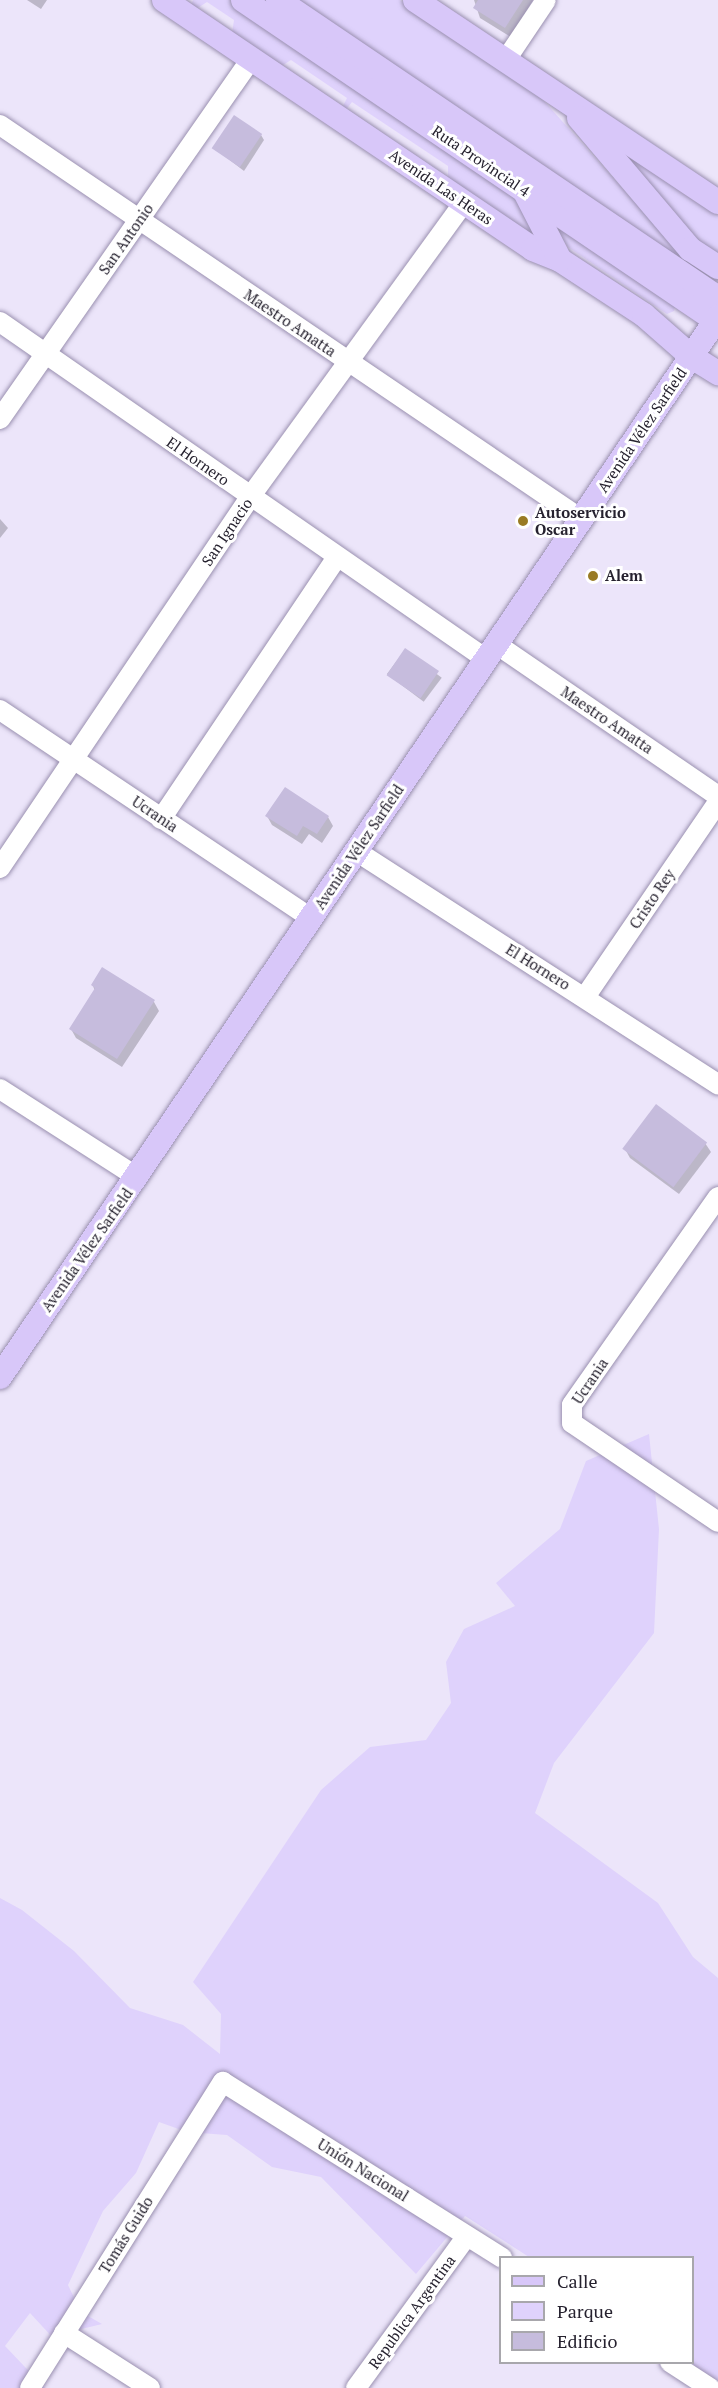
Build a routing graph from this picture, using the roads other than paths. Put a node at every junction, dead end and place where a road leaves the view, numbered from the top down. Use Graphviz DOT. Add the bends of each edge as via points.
graph roads {
  1 [pos="164,0"];
  2 [pos="243,0"];
  3 [pos="278,0"];
  4 [pos="415,0"];
  5 [pos="546,0"];
  6 [pos="251,59"];
  7 [pos="506,61"];
  8 [pos="567,102"];
  9 [pos="0,125"];
  10 [pos="524,190"];
  11 [pos="464,202"];
  12 [pos="718,202"];
  13 [pos="140,220"];
  14 [pos="560,260"];
  15 [pos="718,267"];
  16 [pos="718,314"];
  17 [pos="0,322"];
  18 [pos="45,352"];
  19 [pos="692,357"];
  20 [pos="349,363"];
  21 [pos="718,373"];
  22 [pos="0,419"];
  23 [pos="250,497"];
  24 [pos="581,519"];
  25 [pos="337,557"];
  26 [pos="491,652"];
  27 [pos="0,710"];
  28 [pos="73,758"];
  29 [pos="718,796"];
  30 [pos="718,802"];
  31 [pos="162,819"];
  32 [pos="356,851"];
  33 [pos="0,868"];
  34 [pos="311,918"];
  35 [pos="585,997"];
  36 [pos="718,1084"];
  37 [pos="0,1089"];
  38 [pos="137,1177"];
  39 [pos="718,1197"];
  40 [pos="0,1377"];
  41 [pos="718,1522"];
  42 [pos="223,2082"];
  43 [pos="467,2236"];
  44 [pos="499,2256"];
  45 [pos="64,2333"];
  46 [pos="672,2364"];
  47 [pos="690,2383"];
  48 [pos="30,2388"];
  49 [pos="150,2388"];
  50 [pos="356,2388"];
  51 [pos="710,2388"];
  1 -- 6 [label="main road, Avenida Las Heras"];
  2 -- 10 [label="main road, Ruta Provincial 4"];
  3 -- 16 [label="main road, Ruta Provincial 4"];
  4 -- 7 [label="main road"];
  5 -- 7 [label="street"];
  6 -- 11 [label="main road, Avenida Las Heras"];
  6 -- 13 [label="street, San Antonio"];
  7 -- 8 [label="main road"];
  8 -- 12 [label="main road"];
  8 -- 15 [label="main road" via="690,249"];
  9 -- 13 [label="street, Maestro Amatta"];
  10 -- 14 [label="main road"];
  10 -- 16 [label="main road, Ruta Provincial 4"];
  11 -- 14 [label="main road, Avenida Las Heras" via="533,249"];
  11 -- 20 [label="street, San Ignacio"];
  13 -- 18 [label="street, San Antonio"];
  13 -- 20 [label="street, Maestro Amatta"];
  14 -- 19 [label="main road, Avenida Las Heras" via="644,315"];
  16 -- 19 [label="main road, Avenida Vélez Sarfield"];
  17 -- 18 [label="street, El Hornero"];
  18 -- 22 [label="street, San Antonio"];
  18 -- 23 [label="street, El Hornero"];
  19 -- 21 [label="main road, Avenida Las Heras"];
  19 -- 24 [label="main road, Avenida Vélez Sarfield"];
  20 -- 23 [label="street, San Ignacio"];
  20 -- 24 [label="street, Maestro Amatta"];
  23 -- 25 [label="street, El Hornero"];
  23 -- 28 [label="street, San Ignacio"];
  24 -- 26 [label="main road, Avenida Vélez Sarfield"];
  25 -- 26 [label="street, El Hornero"];
  25 -- 31 [label="street"];
  26 -- 29 [label="street, Maestro Amatta"];
  26 -- 32 [label="main road, Avenida Vélez Sarfield"];
  27 -- 28 [label="street, Ucrania"];
  28 -- 31 [label="street, Ucrania"];
  28 -- 33 [label="street, San Ignacio"];
  30 -- 35 [label="street, Cristo Rey"];
  31 -- 34 [label="street, Ucrania"];
  32 -- 34 [label="main road, Avenida Vélez Sarfield"];
  32 -- 35 [label="street, El Hornero"];
  34 -- 38 [label="main road, Avenida Vélez Sarfield"];
  35 -- 36 [label="street, El Hornero"];
  37 -- 38 [label="street"];
  38 -- 40 [label="main road, Avenida Vélez Sarfield"];
  39 -- 41 [label="street, Ucrania" via="572,1405 572,1423"];
  42 -- 43 [label="street, Unión Nacional"];
  42 -- 45 [label="street, Tomás Guido"];
  43 -- 44 [label="street, Unión Nacional"];
  43 -- 50 [label="street, Republica Argentina"];
  45 -- 48 [label="street, Tomás Guido"];
  45 -- 49 [label="street"];
  46 -- 47 [label="street"];
  47 -- 51 [label="street"];
}
